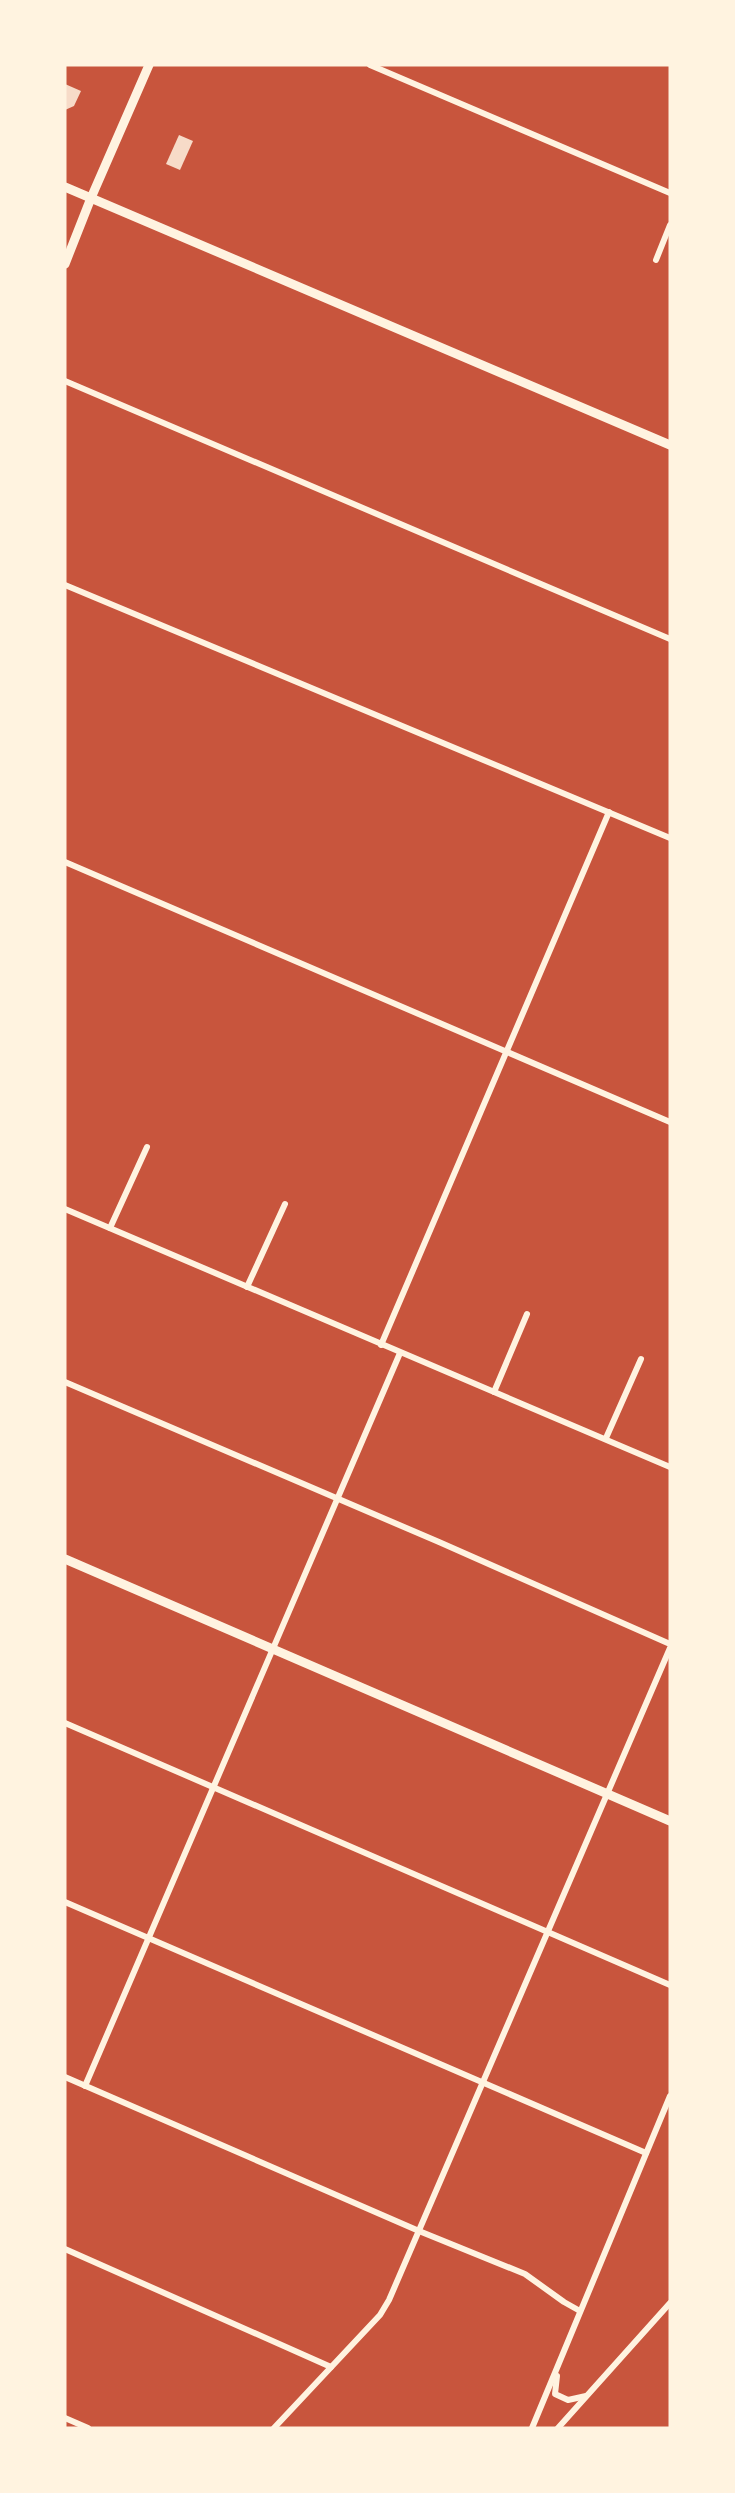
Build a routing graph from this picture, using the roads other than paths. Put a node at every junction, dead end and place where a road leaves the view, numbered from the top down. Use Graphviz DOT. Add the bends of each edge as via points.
graph roads {
  1 [pos="149,65"];
  2 [pos="370,65"];
  3 [pos="65,187"];
  4 [pos="670,193"];
  5 [pos="91,198"];
  6 [pos="670,225"];
  7 [pos="656,260"];
  8 [pos="65,264"];
  9 [pos="65,381"];
  10 [pos="670,445"];
  11 [pos="65,585"];
  12 [pos="670,639"];
  13 [pos="609,812"];
  14 [pos="670,838"];
  15 [pos="65,862"];
  16 [pos="507,1052"];
  17 [pos="670,1122"];
  18 [pos="147,1147"];
  19 [pos="285,1204"];
  20 [pos="65,1209"];
  21 [pos="110,1228"];
  22 [pos="247,1287"];
  23 [pos="527,1314"];
  24 [pos="381,1345"];
  25 [pos="400,1353"];
  26 [pos="641,1359"];
  27 [pos="65,1382"];
  28 [pos="494,1392"];
  29 [pos="606,1438"];
  30 [pos="670,1467"];
  31 [pos="337,1500"];
  32 [pos="65,1559"];
  33 [pos="670,1646"];
  34 [pos="273,1649"];
  35 [pos="65,1724"];
  36 [pos="213,1788"];
  37 [pos="607,1793"];
  38 [pos="670,1821"];
  39 [pos="65,1902"];
  40 [pos="546,1932"];
  41 [pos="148,1937"];
  42 [pos="670,1985"];
  43 [pos="65,2077"];
  44 [pos="484,2082"];
  45 [pos="85,2086"];
  46 [pos="670,2095"];
  47 [pos="646,2153"];
  48 [pos="419,2231"];
  49 [pos="65,2249"];
  50 [pos="670,2303"];
  51 [pos="580,2311"];
  52 [pos="561,2358"];
  53 [pos="331,2367"];
  54 [pos="586,2396"];
  55 [pos="65,2418"];
  56 [pos="88,2428"];
  57 [pos="274,2428"];
  58 [pos="532,2428"];
  59 [pos="558,2428"];
  1 -- 5 [label="main road"];
  2 -- 4 [label="street"];
  3 -- 5 [label="main road"];
  5 -- 8 [label="main road"];
  5 -- 10 [label="main road"];
  6 -- 7 [label="street"];
  9 -- 12 [label="street"];
  11 -- 13 [label="street"];
  13 -- 14 [label="street"];
  13 -- 16 [label="street"];
  15 -- 16 [label="street"];
  16 -- 17 [label="street"];
  16 -- 24 [label="street"];
  18 -- 21 [label="street"];
  19 -- 22 [label="street"];
  20 -- 21 [label="street"];
  21 -- 22 [label="street"];
  22 -- 24 [label="street"];
  23 -- 28 [label="street"];
  24 -- 25 [label="street"];
  25 -- 28 [label="street"];
  25 -- 31 [label="street"];
  26 -- 29 [label="street"];
  27 -- 31 [label="street"];
  28 -- 29 [label="street"];
  29 -- 30 [label="street"];
  31 -- 33 [label="street"];
  31 -- 34 [label="street"];
  32 -- 34 [label="main road"];
  33 -- 37 [label="street"];
  34 -- 36 [label="street"];
  34 -- 37 [label="main road"];
  35 -- 36 [label="street"];
  36 -- 40 [label="street"];
  36 -- 41 [label="street"];
  37 -- 38 [label="main road"];
  37 -- 40 [label="street"];
  39 -- 41 [label="street"];
  40 -- 42 [label="street"];
  40 -- 44 [label="street"];
  41 -- 44 [label="street"];
  41 -- 45 [label="street"];
  43 -- 45 [label="street"];
  44 -- 47 [label="street"];
  44 -- 48 [label="street"];
  45 -- 48 [label="street"];
  46 -- 47 [label="street"];
  47 -- 51 [label="street"];
  48 -- 51 [label="street" via="526,2274"];
  48 -- 53 [label="street" via="385,2308"];
  49 -- 53 [label="street"];
  50 -- 54 [label="street"];
  51 -- 52 [label="street"];
  52 -- 54 [label="street" via="555,2394 568,2400"];
  52 -- 58 [label="street"];
  53 -- 57 [label="street"];
  54 -- 59 [label="street"];
  55 -- 56 [label="street"];
}
